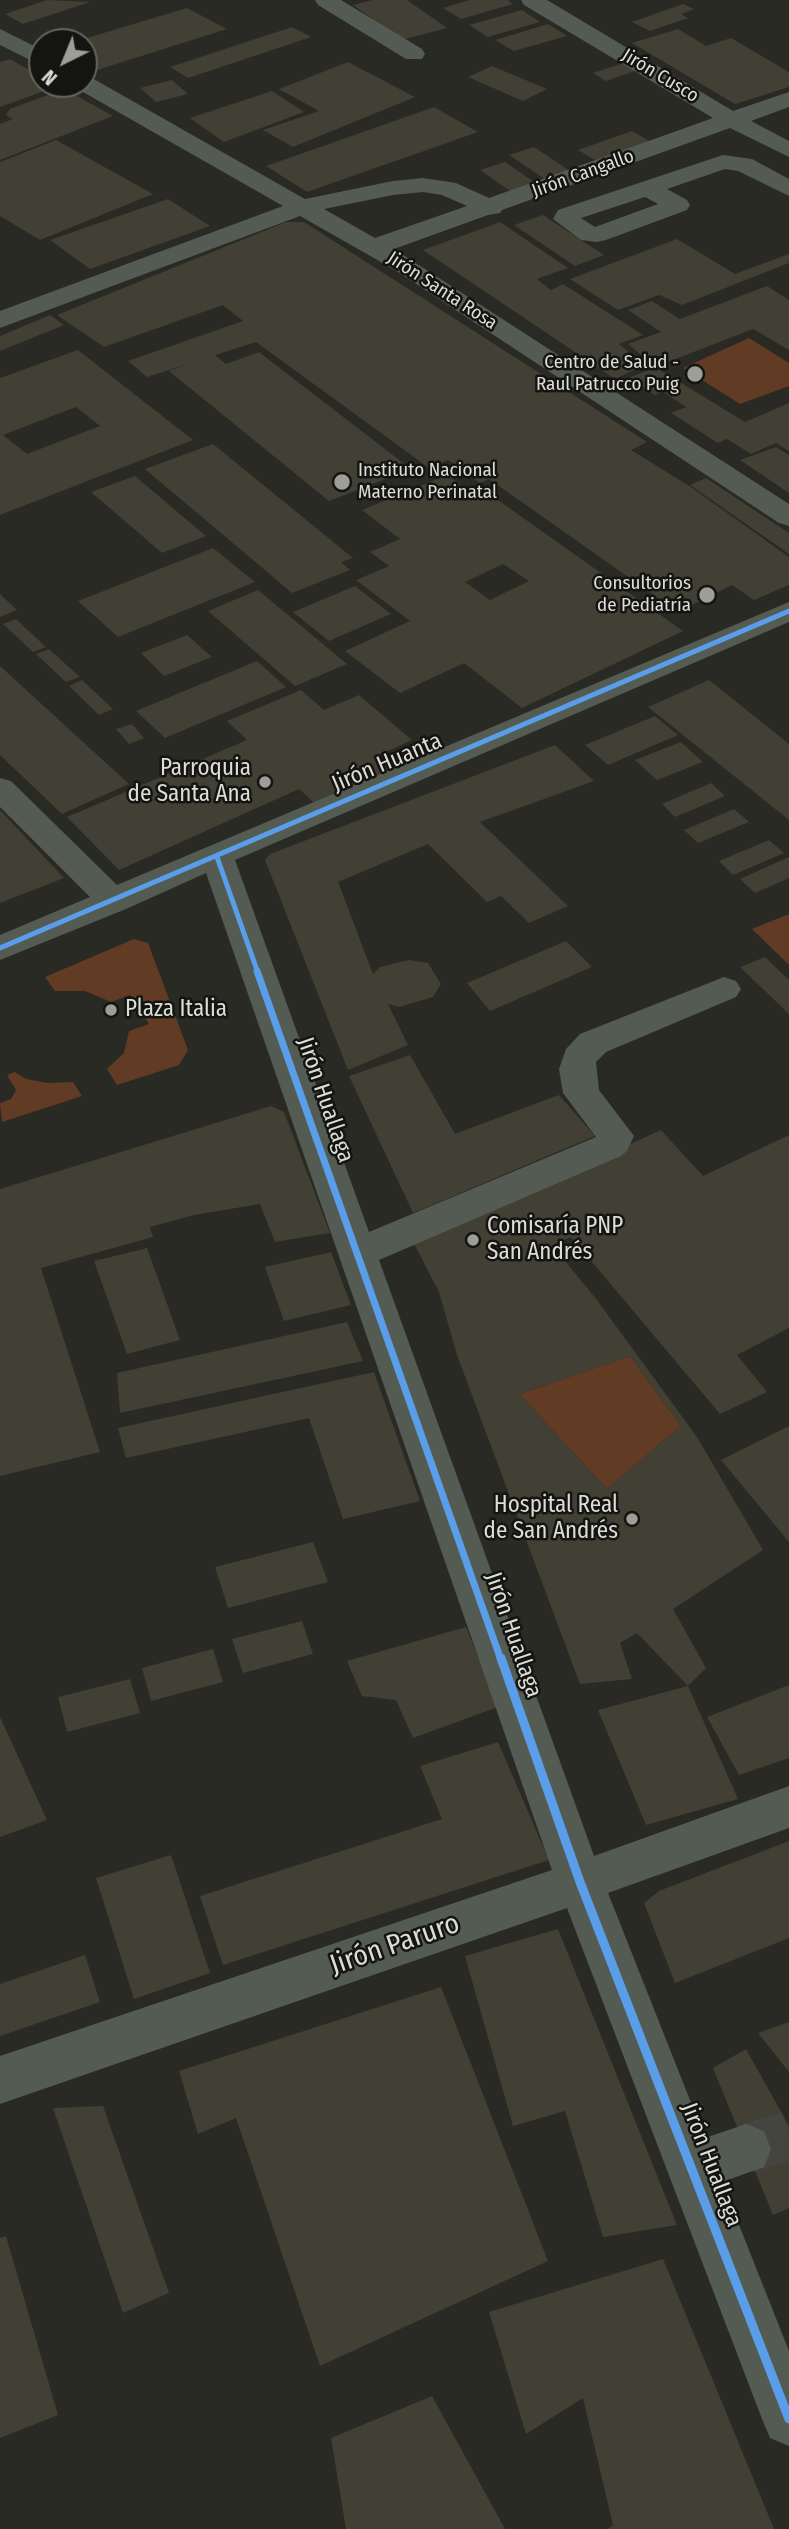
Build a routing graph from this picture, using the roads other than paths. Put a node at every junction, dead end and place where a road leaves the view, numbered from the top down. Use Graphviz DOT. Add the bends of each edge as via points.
graph roads {
  1 [pos="532,0"];
  2 [pos="317,1"];
  3 [pos="0,36"];
  4 [pos="28,51"];
  5 [pos="414,54"];
  6 [pos="98,91"];
  7 [pos="789,99"];
  8 [pos="732,120"];
  9 [pos="789,150"];
  10 [pos="762,174"];
  11 [pos="726,187"];
  12 [pos="647,188"];
  13 [pos="789,189"];
  14 [pos="702,196"];
  15 [pos="678,205"];
  16 [pos="305,206"];
  17 [pos="491,208"];
  18 [pos="375,247"];
  19 [pos="3,316"];
  20 [pos="789,517"];
  21 [pos="789,611"];
  22 [pos="0,788"];
  23 [pos="217,857"];
  24 [pos="114,901"];
  25 [pos="0,948"];
  26 [pos="724,989"];
  27 [pos="358,1253"];
  28 [pos="789,1807"];
  29 [pos="580,1882"];
  30 [pos="0,2080"];
  31 [pos="746,2149"];
  32 [pos="692,2168"];
  33 [pos="789,2420"];
  1 -- 8 [label="street, Jirón Cusco"];
  2 -- 5 [label="street"];
  3 -- 4 [label="street"];
  6 -- 16 [label="street, Jirón Santa Rosa"];
  7 -- 8 [label="street, Jirón Cangallo"];
  8 -- 9 [label="street, Jirón Cusco"];
  8 -- 17 [label="street, Jirón Cangallo"];
  10 -- 11 [label="street"];
  10 -- 12 [label="street" via="744,164 723,162"];
  10 -- 13 [label="street"];
  12 -- 15 [label="street"];
  12 -- 15 [label="street" via="565,219 597,236"];
  14 -- 15 [label="street"];
  16 -- 17 [label="street" via="424,185 447,188"];
  16 -- 18 [label="street, Jirón Santa Rosa"];
  16 -- 19 [label="street"];
  17 -- 18 [label="street, Jirón Cangallo"];
  18 -- 20 [label="street, Jirón Santa Rosa"];
  21 -- 23 [label="street, Jirón Huanta"];
  22 -- 24 [label="street"];
  23 -- 24 [label="street, Jirón Huanta"];
  23 -- 27 [label="street, Jirón Huallaga"];
  24 -- 25 [label="street, Jirón Huanta"];
  26 -- 27 [label="street" via="593,1043 579,1058 581,1093 616,1136 608,1147"];
  27 -- 29 [label="street, Jirón Huallaga"];
  28 -- 29 [label="street, Jirón Paruro"];
  29 -- 30 [label="street, Jirón Paruro"];
  29 -- 32 [label="street, Jirón Huallaga"];
  31 -- 32 [label="street"];
  32 -- 33 [label="street, Jirón Huallaga"];
}
